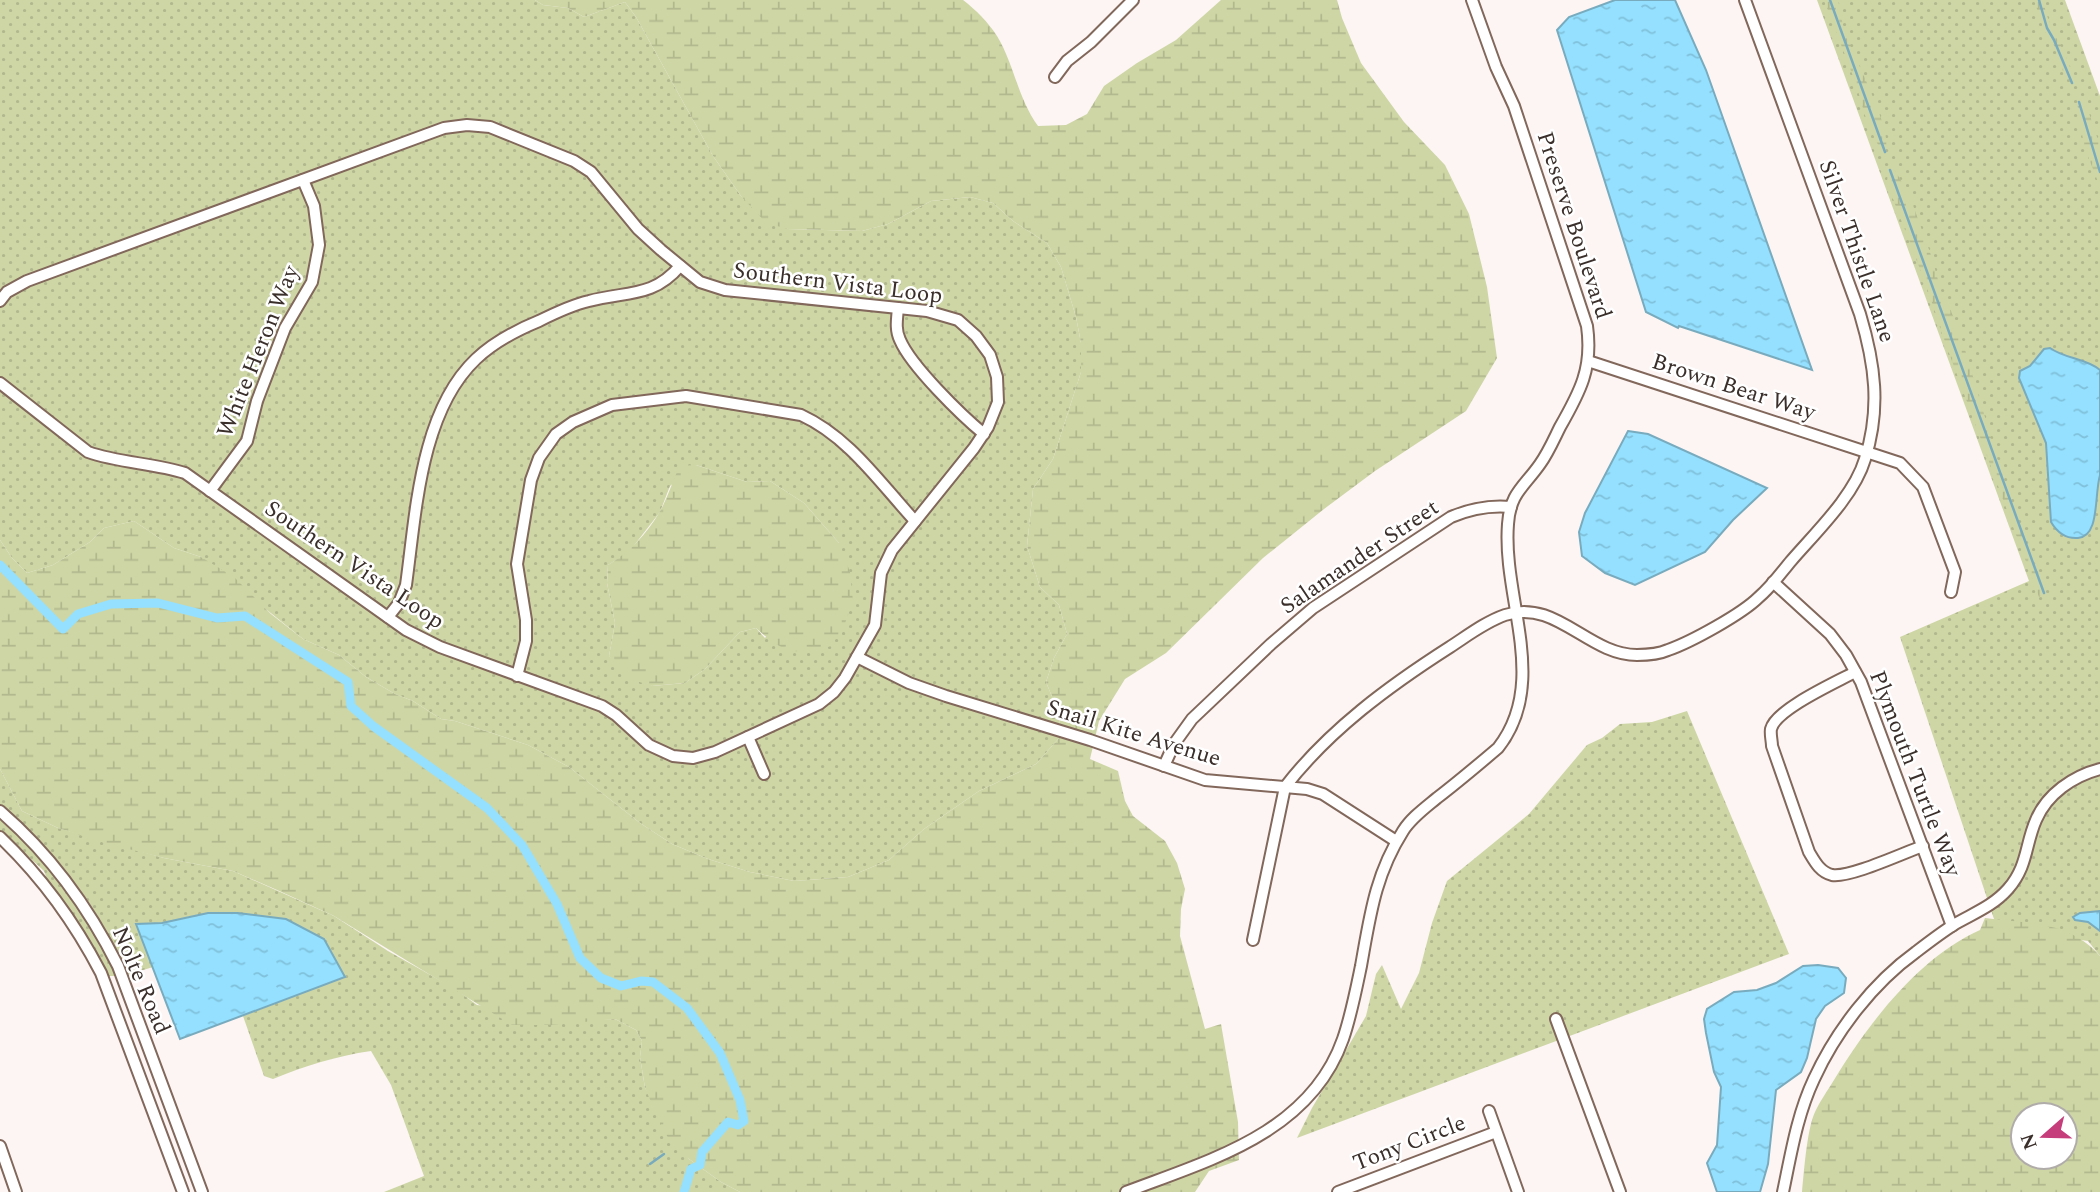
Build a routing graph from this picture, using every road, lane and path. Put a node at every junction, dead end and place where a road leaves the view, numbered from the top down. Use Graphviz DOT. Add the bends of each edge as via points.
graph roads {
  1 [pos="1133,0"];
  2 [pos="1472,0"];
  3 [pos="1745,0"];
  4 [pos="1055,78"];
  5 [pos="303,180"];
  6 [pos="680,266"];
  7 [pos="0,300"];
  8 [pos="898,308"];
  9 [pos="1588,361"];
  10 [pos="0,383"];
  11 [pos="984,434"];
  12 [pos="1867,451"];
  13 [pos="210,491"];
  14 [pos="1511,507"];
  15 [pos="915,521"];
  16 [pos="1773,582"];
  17 [pos="1951,592"];
  18 [pos="1516,613"];
  19 [pos="388,617"];
  20 [pos="857,657"];
  21 [pos="1855,672"];
  22 [pos="517,676"];
  23 [pos="748,737"];
  24 [pos="1164,766"];
  25 [pos="2100,769"];
  26 [pos="764,774"];
  27 [pos="1285,787"];
  28 [pos="0,811"];
  29 [pos="0,837"];
  30 [pos="1396,841"];
  31 [pos="1923,846"];
  32 [pos="1952,926"];
  33 [pos="1253,940"];
  34 [pos="1556,1019"];
  35 [pos="1489,1111"];
  36 [pos="1496,1132"];
  37 [pos="0,1146"];
  38 [pos="16,1192"];
  39 [pos="183,1192"];
  40 [pos="202,1192"];
  41 [pos="1126,1192"];
  42 [pos="1338,1192"];
  43 [pos="1518,1192"];
  44 [pos="1620,1192"];
  45 [pos="1783,1192"];
  1 -- 4 [label="street" via="1067,61"];
  2 -- 9 [label="street, Preserve Boulevard" via="1514,106 1587,326"];
  3 -- 12 [label="street, Silver Thistle Lane" via="1872,354 1874,422"];
  5 -- 6 [label="street, Southern Vista Loop" via="444,128 490,127 574,160 591,172 638,229"];
  5 -- 7 [label="street, Southern Vista Loop" via="27,281"];
  5 -- 13 [label="street, White Heron Way" via="314,206 319,245 312,282 285,328 247,441"];
  6 -- 8 [label="street, Southern Vista Loop" via="700,282 724,290"];
  6 -- 19 [label="street" via="658,286 588,301 516,331 475,360 437,417 425,455 406,585"];
  8 -- 11 [label="street" via="896,328 912,360"];
  8 -- 11 [label="street, Southern Vista Loop" via="958,320 990,355 998,402"];
  9 -- 12 [label="street, Brown Bear Way"];
  9 -- 14 [label="street, Preserve Boulevard" via="1577,398"];
  10 -- 13 [label="street, Southern Vista Loop" via="88,452 186,473"];
  11 -- 15 [label="street, Southern Vista Loop"];
  12 -- 16 [label="street, Silver Thistle Lane" via="1853,487"];
  12 -- 17 [label="street, Brown Bear Way" via="1900,463 1923,487 1955,572"];
  13 -- 19 [label="street, Southern Vista Loop"];
  14 -- 18 [label="street, Preserve Boulevard" via="1509,550"];
  14 -- 24 [label="street, Salamander Street" via="1468,510 1451,517 1313,608 1192,719"];
  15 -- 20 [label="street, Southern Vista Loop" via="881,573 875,625"];
  15 -- 22 [label="street" via="838,437 801,415 686,396 612,405 556,434 535,469 517,564 526,620"];
  16 -- 18 [label="street, Silver Thistle Lane" via="1736,615 1653,654 1620,654 1541,613"];
  16 -- 21 [label="street, Plymouth Turtle Way" via="1829,634"];
  18 -- 27 [label="street" via="1482,626 1395,682 1346,723"];
  18 -- 30 [label="street, Preserve Boulevard" via="1524,673 1510,734 1422,811"];
  19 -- 22 [label="street, Southern Vista Loop" via="440,647"];
  20 -- 23 [label="street, Southern Vista Loop" via="834,692 819,704"];
  20 -- 24 [label="street, Snail Kite Avenue" via="909,683"];
  21 -- 31 [label="street, Plymouth Turtle Way"];
  21 -- 31 [label="street" via="1792,707 1771,729 1772,746 1809,852 1817,866 1834,875"];
  22 -- 23 [label="street, Southern Vista Loop" via="602,706 649,745 673,756 693,758"];
  23 -- 26 [label="street"];
  24 -- 27 [label="street, Snail Kite Avenue" via="1205,780"];
  25 -- 32 [label="street" via="2072,780 2052,797 2036,820 2026,857 2010,887 1981,911"];
  27 -- 30 [label="street, Snail Kite Avenue" via="1323,794"];
  27 -- 33 [label="street"];
  28 -- 40 [label="street, Nolte Road" via="73,888 101,932 118,966"];
  29 -- 39 [label="street, Nolte Road" via="42,880 84,940"];
  30 -- 41 [label="street, Preserve Boulevard" via="1375,894 1343,1040 1306,1100 1272,1130 1230,1152"];
  31 -- 32 [label="street, Plymouth Turtle Way"];
  32 -- 45 [label="street" via="1868,996 1830,1051 1804,1107"];
  34 -- 44 [label="street"];
  35 -- 36 [label="street"];
  36 -- 42 [label="street, Tony Circle"];
  36 -- 43 [label="street"];
  37 -- 38 [label="street"];
}
